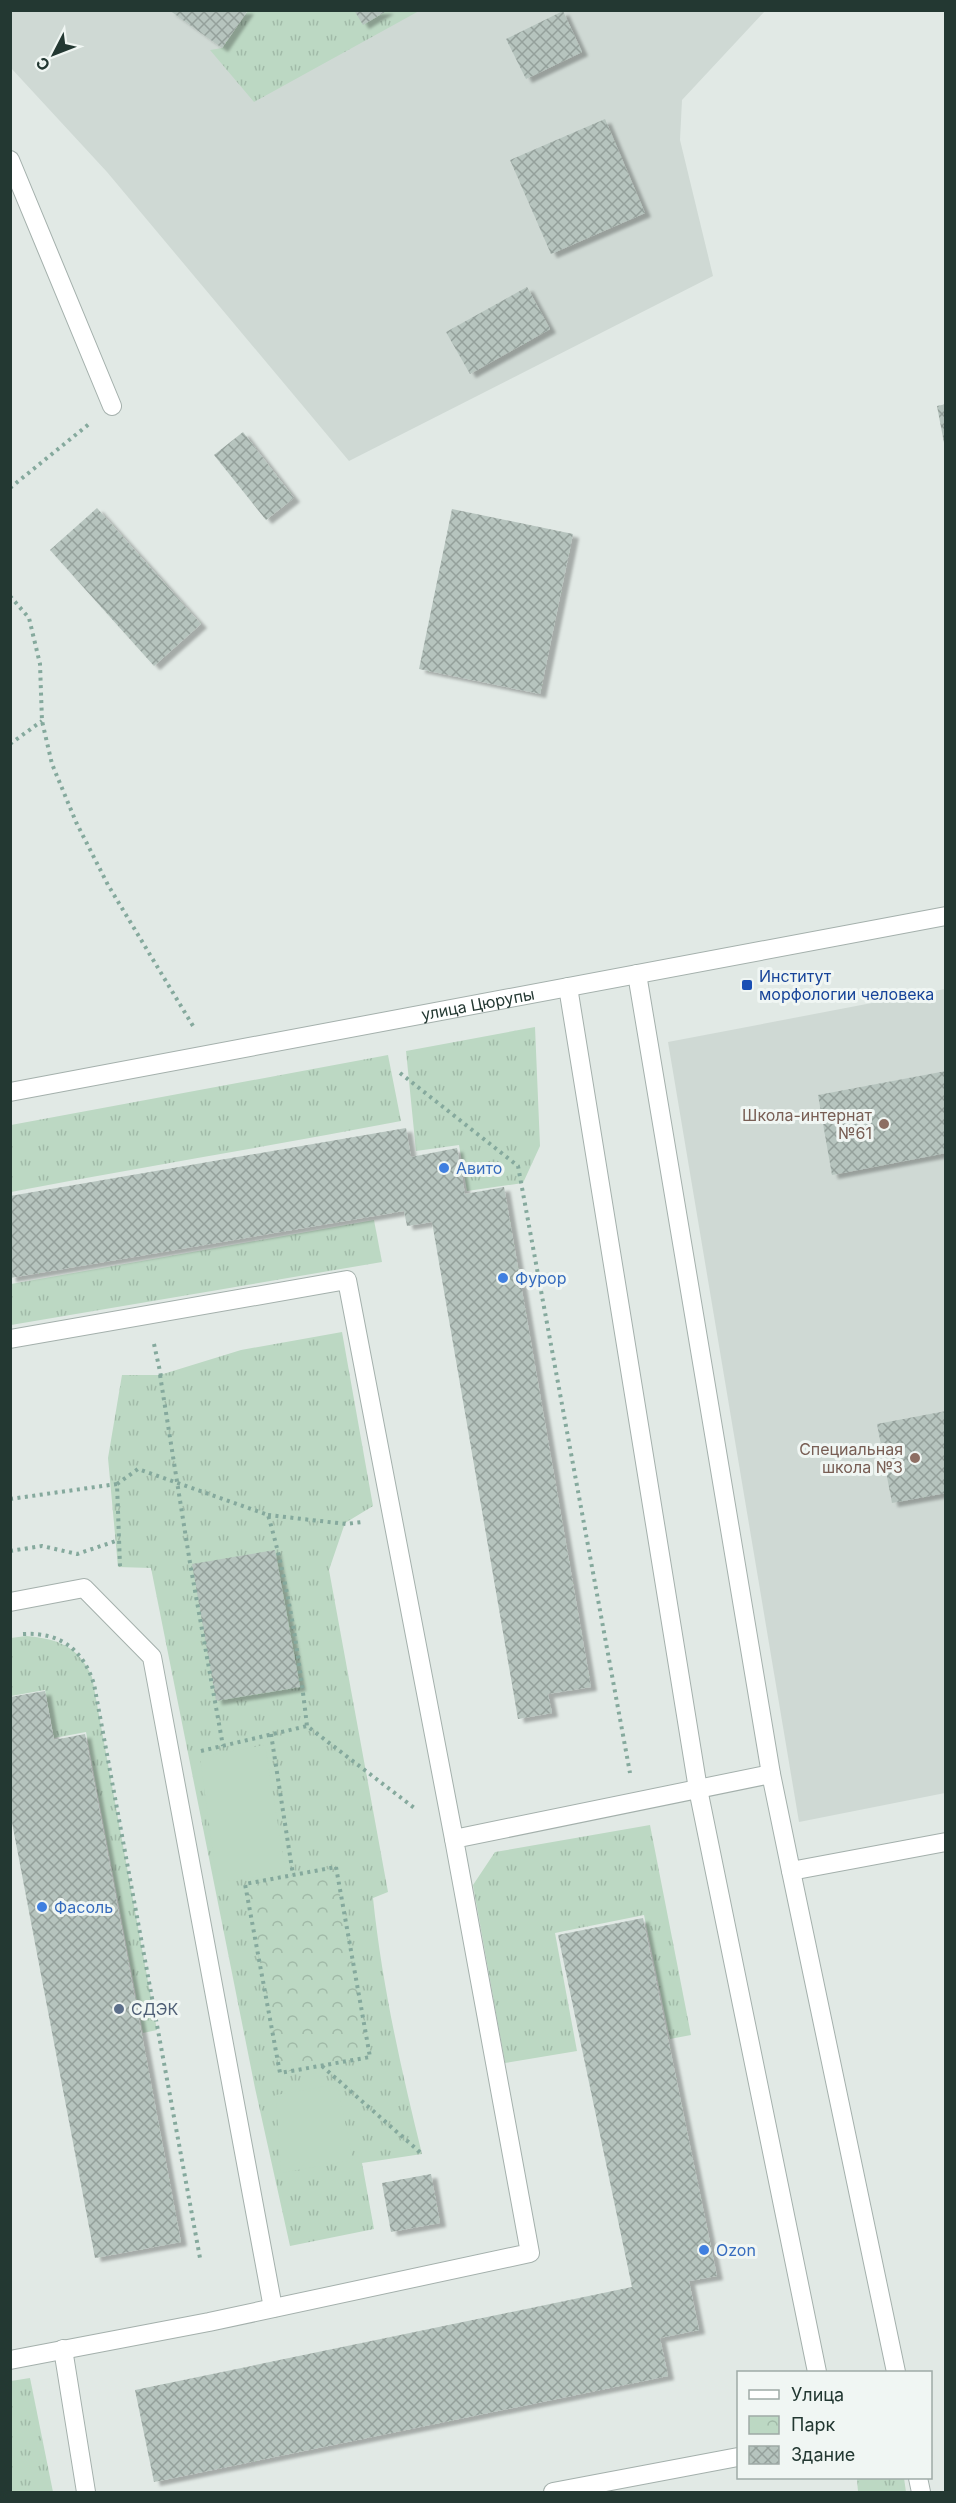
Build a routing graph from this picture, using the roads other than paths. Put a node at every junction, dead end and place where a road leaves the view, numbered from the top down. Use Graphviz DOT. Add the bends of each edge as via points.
graph roads {
  1 [pos="10,160"];
  2 [pos="112,406"];
  3 [pos="945,916"];
  4 [pos="637,974"];
  5 [pos="568,987"];
  6 [pos="10,1092"];
  7 [pos="10,1339"];
  8 [pos="10,1602"];
  9 [pos="771,1774"];
  10 [pos="698,1789"];
  11 [pos="454,1839"];
  12 [pos="945,1842"];
  13 [pos="791,1871"];
  14 [pos="273,2308"];
  15 [pos="63,2349"];
  16 [pos="10,2360"];
  17 [pos="817,2371"];
  18 [pos="896,2371"];
  19 [pos="737,2457"];
  20 [pos="86,2493"];
  21 [pos="553,2493"];
  1 -- 2 [label="street"];
  3 -- 4 [label="street, улица Цюрупы"];
  4 -- 5 [label="street, улица Цюрупы"];
  4 -- 9 [label="street"];
  5 -- 6 [label="street, улица Цюрупы"];
  5 -- 10 [label="street"];
  7 -- 11 [label="street" via="347,1280"];
  8 -- 14 [label="street" via="84,1588 152,1657"];
  9 -- 10 [label="street"];
  9 -- 13 [label="street"];
  10 -- 11 [label="street"];
  10 -- 17 [label="street"];
  11 -- 14 [label="street" via="530,2253"];
  12 -- 13 [label="street"];
  13 -- 18 [label="street"];
  14 -- 15 [label="street"];
  15 -- 16 [label="street"];
  15 -- 20 [label="street"];
  19 -- 21 [label="street"];
}
